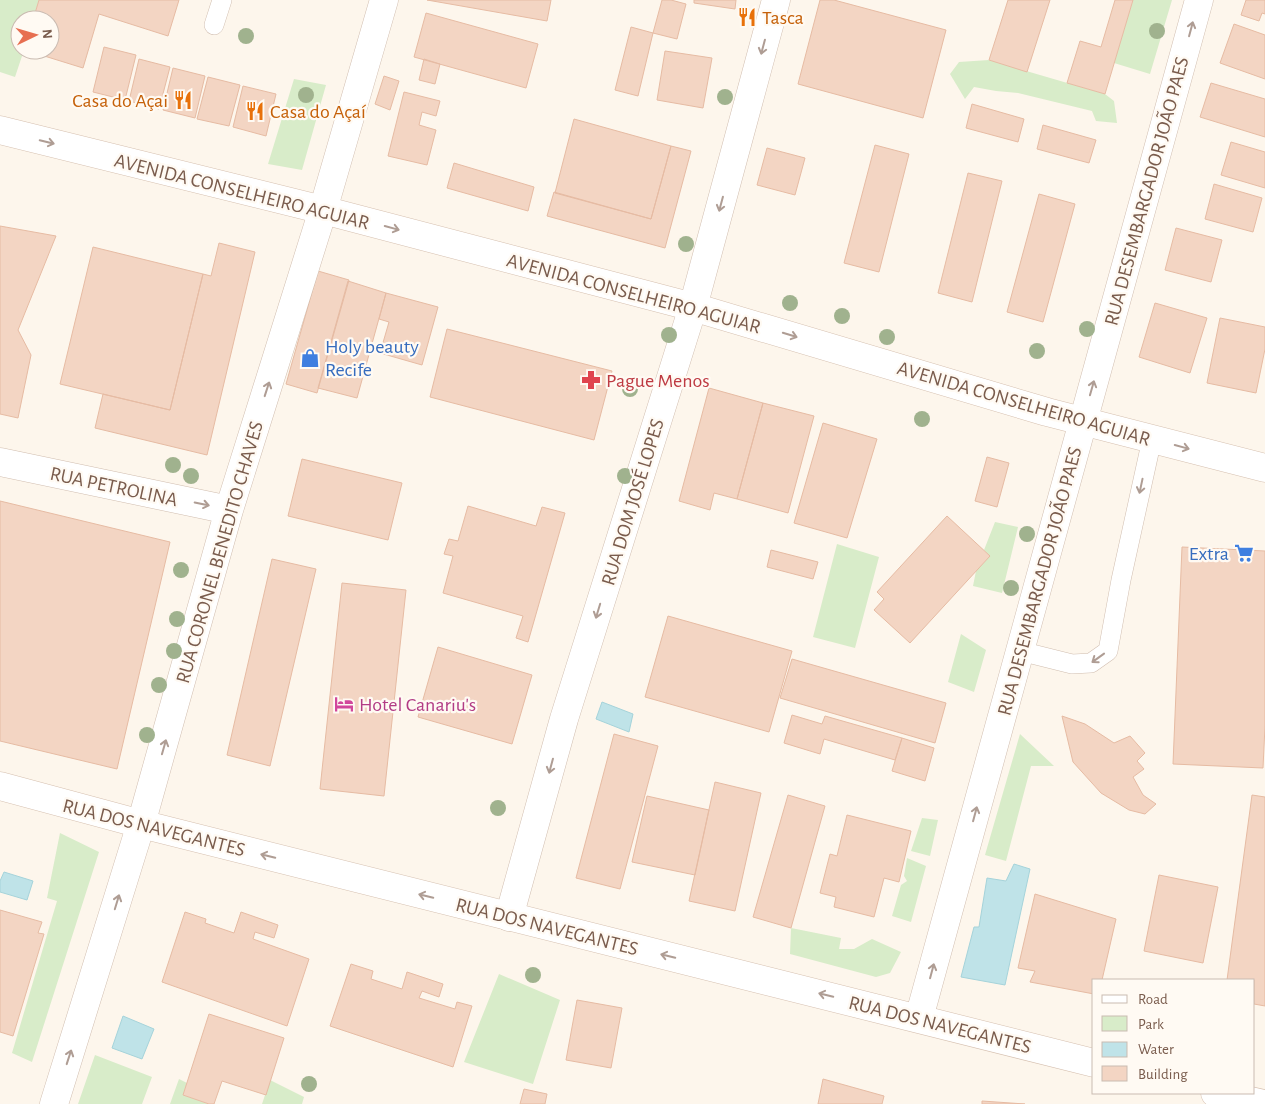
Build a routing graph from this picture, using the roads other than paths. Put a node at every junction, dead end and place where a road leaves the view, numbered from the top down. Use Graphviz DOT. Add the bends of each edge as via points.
graph roads {
  1 [pos="222,0"];
  2 [pos="384,0"];
  3 [pos="776,0"];
  4 [pos="1199,0"];
  5 [pos="214,25"];
  6 [pos="0,130"];
  7 [pos="324,210"];
  8 [pos="693,306"];
  9 [pos="1082,422"];
  10 [pos="1152,439"];
  11 [pos="0,462"];
  12 [pos="1265,468"];
  13 [pos="228,510"];
  14 [pos="1020,651"];
  15 [pos="0,786"];
  16 [pos="142,824"];
  17 [pos="510,917"];
  18 [pos="919,1018"];
  19 [pos="1092,1062"];
  20 [pos="1219,1094"];
  21 [pos="54,1104"];
  22 [pos="1264,1104"];
  1 -- 5 [label="lane"];
  2 -- 7 [label="street, RUA CORONEL BENEDITO CHAVES"];
  3 -- 8 [label="street, RUA DOM JOSÉ LOPES, one-way"];
  9 -- 4 [label="street, RUA DESEMBARGADOR JOÃO PAES, one-way"];
  6 -- 7 [label="street, AVENIDA CONSELHEIRO AGUIAR, one-way"];
  7 -- 8 [label="street, AVENIDA CONSELHEIRO AGUIAR, one-way"];
  13 -- 7 [label="street, RUA CORONEL BENEDITO CHAVES, one-way"];
  8 -- 9 [label="street, AVENIDA CONSELHEIRO AGUIAR, one-way"];
  8 -- 17 [label="street, RUA DOM JOSÉ LOPES, one-way" via="564,719"];
  9 -- 10 [label="street, AVENIDA CONSELHEIRO AGUIAR"];
  9 -- 14 [label="street, RUA DESEMBARGADOR JOÃO PAES"];
  10 -- 12 [label="street, AVENIDA CONSELHEIRO AGUIAR, one-way"];
  10 -- 14 [label="lane, one-way" via="1108,651 1091,663 1072,664"];
  11 -- 13 [label="street, RUA PETROLINA, one-way"];
  16 -- 13 [label="street, RUA CORONEL BENEDITO CHAVES, one-way"];
  18 -- 14 [label="street, RUA DESEMBARGADOR JOÃO PAES, one-way"];
  15 -- 16 [label="street, RUA DOS NAVEGANTES"];
  17 -- 16 [label="street, RUA DOS NAVEGANTES, one-way"];
  21 -- 16 [label="street, RUA CORONEL BENEDITO CHAVES, one-way"];
  18 -- 17 [label="street, RUA DOS NAVEGANTES, one-way"];
  18 -- 19 [label="street, RUA DOS NAVEGANTES"];
  20 -- 22 [label="street"];
}
